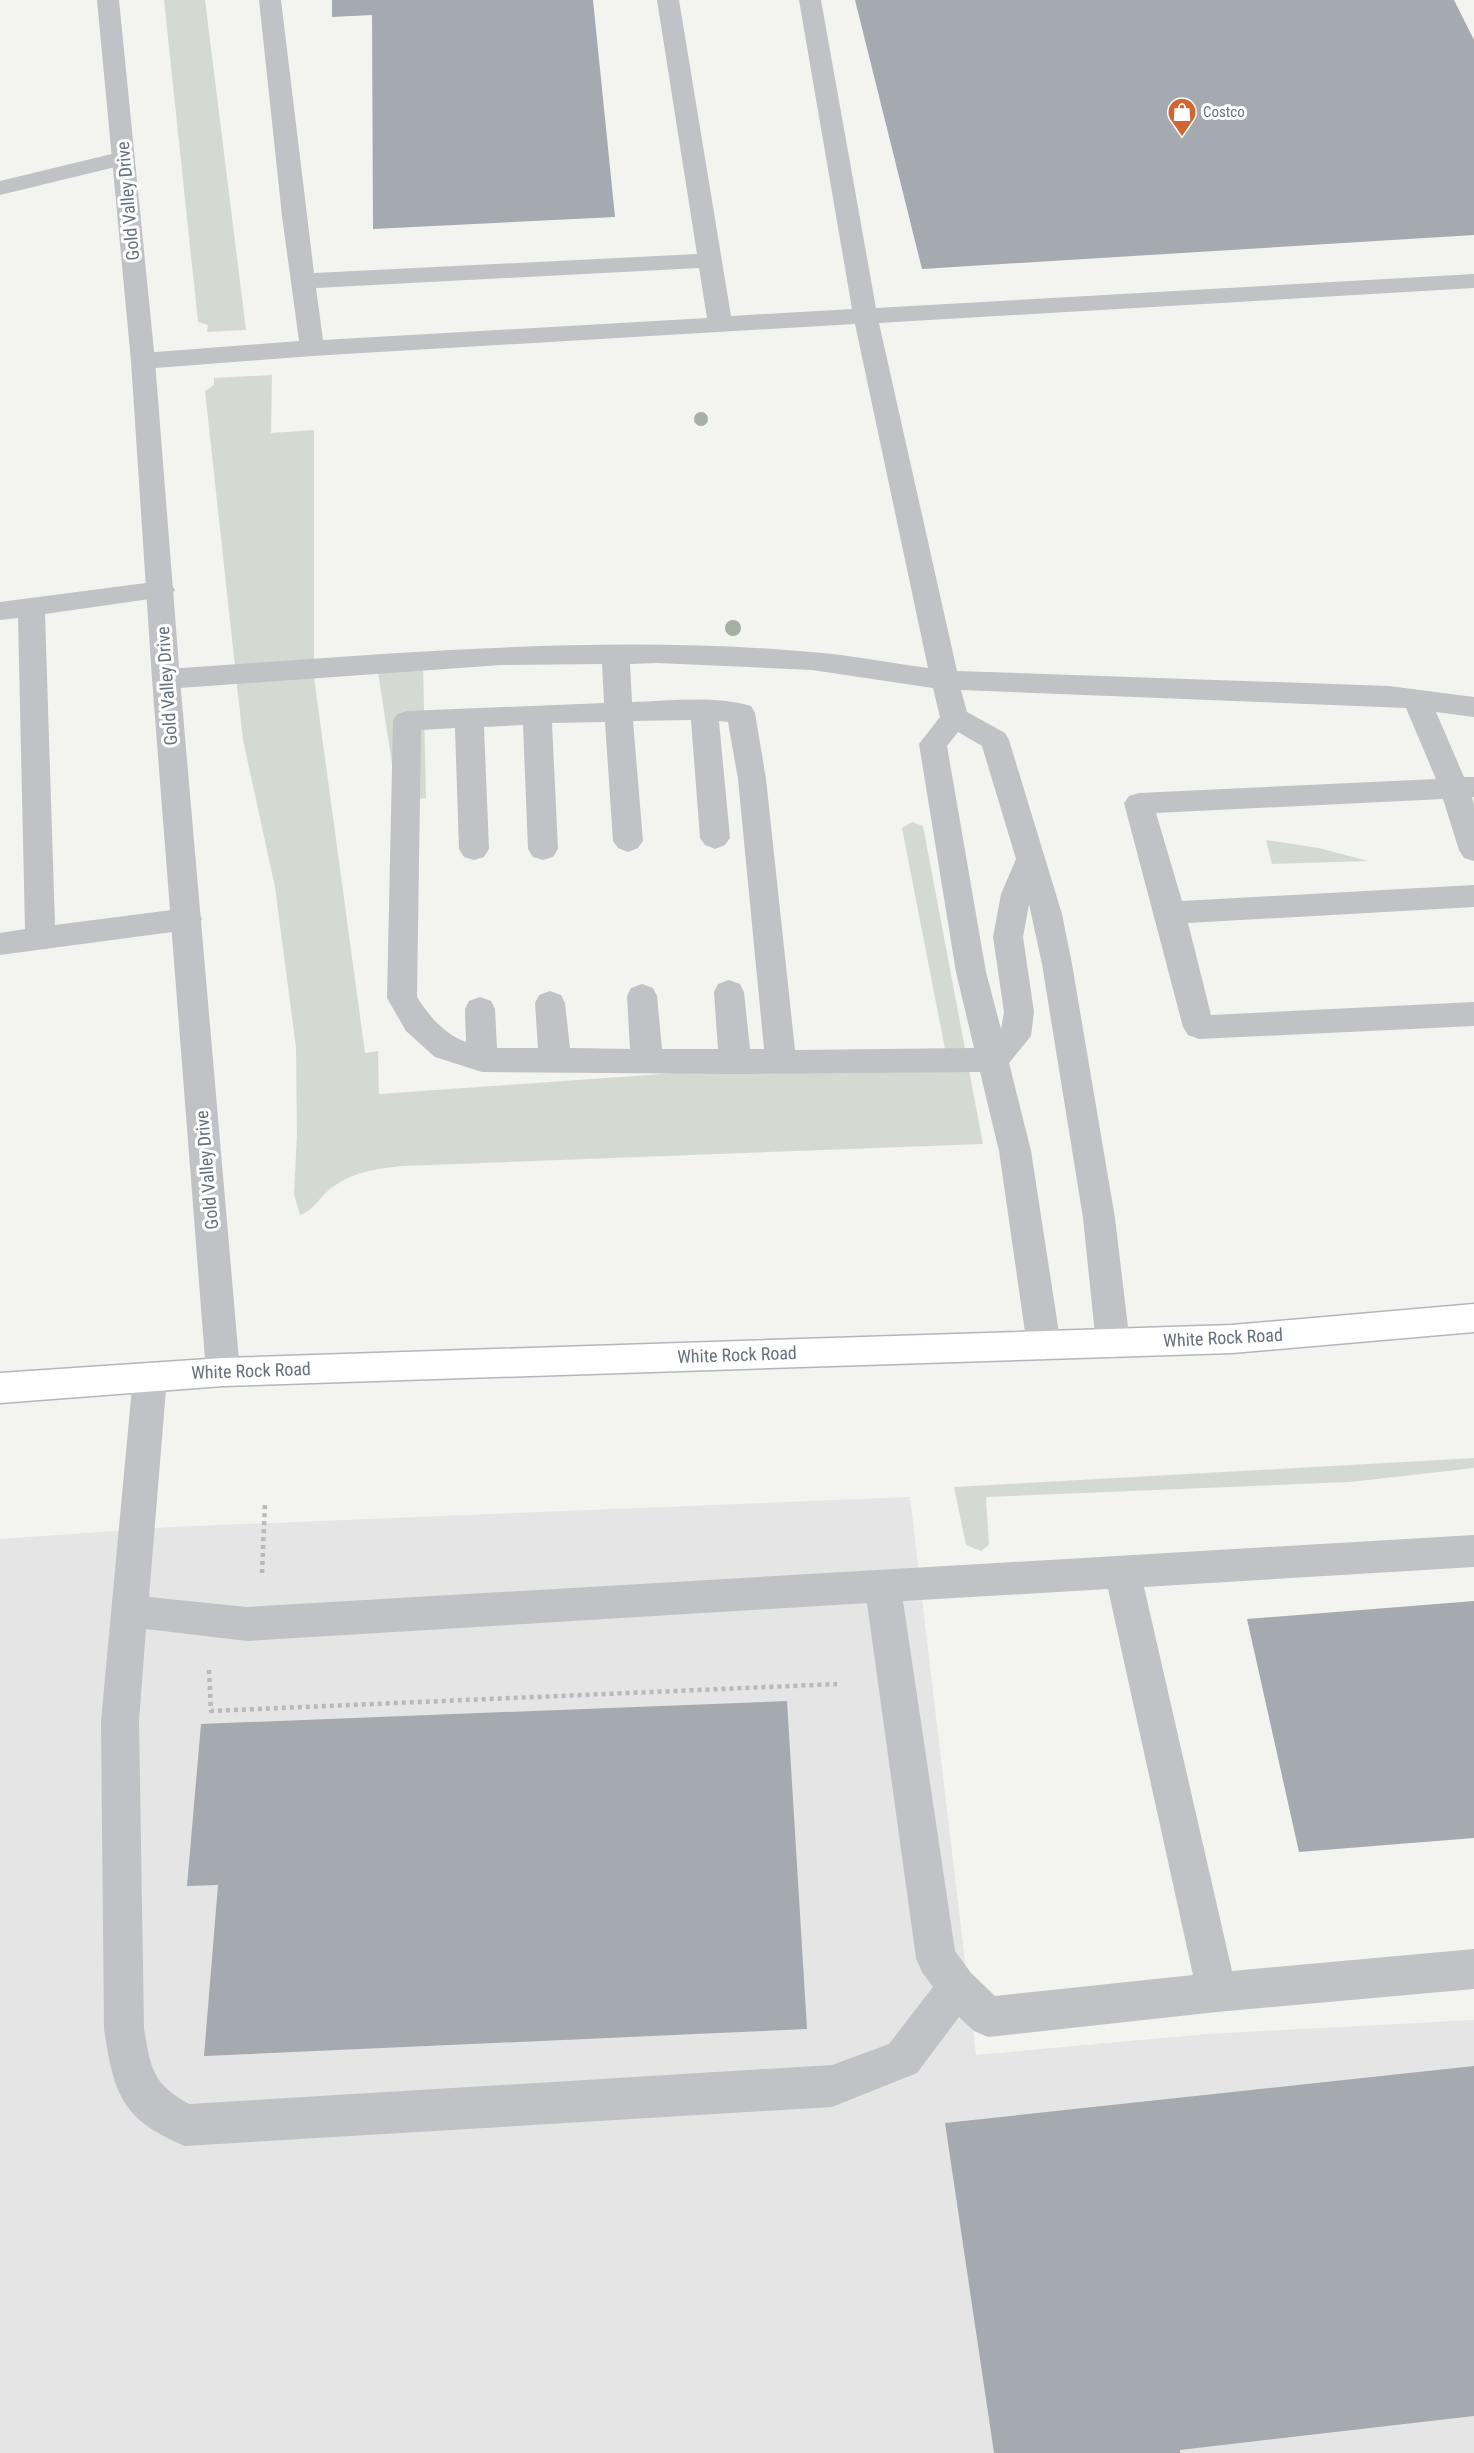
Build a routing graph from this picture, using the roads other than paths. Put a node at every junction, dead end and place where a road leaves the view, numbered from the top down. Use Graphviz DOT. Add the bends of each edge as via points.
graph roads {
  1 [pos="108,0"];
  2 [pos="270,0"];
  3 [pos="668,0"];
  4 [pos="810,0"];
  5 [pos="124,158"];
  6 [pos="0,188"];
  7 [pos="711,260"];
  8 [pos="303,280"];
  9 [pos="1474,281"];
  10 [pos="865,316"];
  11 [pos="720,324"];
  12 [pos="312,348"];
  13 [pos="143,361"];
  14 [pos="161,590"];
  15 [pos="31,607"];
  16 [pos="0,611"];
  17 [pos="616,655"];
  18 [pos="166,679"];
  19 [pos="945,680"];
  20 [pos="1417,700"];
  21 [pos="1474,707"];
  22 [pos="704,710"];
  23 [pos="537,714"];
  24 [pos="618,714"];
  25 [pos="469,718"];
  26 [pos="954,718"];
  27 [pos="1464,788"];
  28 [pos="715,838"];
  29 [pos="628,841"];
  30 [pos="474,849"];
  31 [pos="543,849"];
  32 [pos="1474,850"];
  33 [pos="1029,862"];
  34 [pos="1474,896"];
  35 [pos="1170,913"];
  36 [pos="187,919"];
  37 [pos="40,939"];
  38 [pos="0,944"];
  39 [pos="729,992"];
  40 [pos="642,996"];
  41 [pos="550,1003"];
  42 [pos="480,1009"];
  43 [pos="1474,1014"];
  44 [pos="482,1060"];
  45 [pos="647,1060"];
  46 [pos="993,1060"];
  47 [pos="555,1061"];
  48 [pos="735,1062"];
  49 [pos="781,1062"];
  50 [pos="1474,1318"];
  51 [pos="1113,1344"];
  52 [pos="1044,1346"];
  53 [pos="223,1371"];
  54 [pos="150,1377"];
  55 [pos="0,1388"];
  56 [pos="1474,1551"];
  57 [pos="1122,1572"];
  58 [pos="883,1586"];
  59 [pos="130,1611"];
  60 [pos="1474,1969"];
  61 [pos="957,1988"];
  62 [pos="1217,1992"];
  1 -- 5 [label="street, Gold Valley Drive"];
  2 -- 8 [label="street"];
  3 -- 7 [label="street"];
  4 -- 10 [label="street"];
  5 -- 6 [label="street"];
  5 -- 13 [label="street, Gold Valley Drive"];
  7 -- 8 [label="street"];
  7 -- 11 [label="street"];
  8 -- 12 [label="street"];
  9 -- 10 [label="street"];
  10 -- 11 [label="street"];
  10 -- 19 [label="street"];
  11 -- 12 [label="street"];
  12 -- 13 [label="street"];
  13 -- 14 [label="street, Gold Valley Drive"];
  14 -- 15 [label="street"];
  14 -- 18 [label="street, Gold Valley Drive"];
  15 -- 16 [label="street"];
  15 -- 37 [label="street"];
  17 -- 18 [label="street" via="501,656"];
  17 -- 19 [label="street" via="812,661"];
  17 -- 24 [label="street"];
  18 -- 36 [label="street, Gold Valley Drive"];
  19 -- 20 [label="street"];
  19 -- 26 [label="street"];
  20 -- 21 [label="street"];
  20 -- 27 [label="street"];
  22 -- 24 [label="street"];
  22 -- 28 [label="street"];
  22 -- 49 [label="street" via="741,713 753,779"];
  23 -- 24 [label="street"];
  23 -- 25 [label="street"];
  23 -- 31 [label="street"];
  24 -- 29 [label="street"];
  25 -- 30 [label="street"];
  25 -- 44 [label="street" via="407,721 402,998 417,1023 446,1048"];
  26 -- 33 [label="street" via="995,740"];
  26 -- 46 [label="street" via="933,744 971,972"];
  27 -- 32 [label="street"];
  27 -- 35 [label="street" via="1139,803"];
  33 -- 46 [label="street" via="1016,894 1008,937 1019,1012 1015,1036"];
  33 -- 51 [label="street" via="1047,915 1057,964 1099,1218"];
  34 -- 35 [label="street"];
  35 -- 43 [label="street" via="1199,1027"];
  36 -- 37 [label="street"];
  36 -- 53 [label="street, Gold Valley Drive"];
  37 -- 38 [label="street"];
  39 -- 48 [label="street"];
  40 -- 45 [label="street"];
  41 -- 47 [label="street"];
  42 -- 44 [label="street"];
  44 -- 47 [label="street"];
  45 -- 47 [label="street"];
  45 -- 48 [label="street"];
  46 -- 49 [label="street"];
  46 -- 52 [label="street" via="1015,1150"];
  48 -- 49 [label="street"];
  50 -- 51 [label="main road, White Rock Road" via="1232,1339"];
  51 -- 52 [label="main road, White Rock Road"];
  52 -- 53 [label="main road, White Rock Road"];
  53 -- 54 [label="main road, White Rock Road"];
  54 -- 55 [label="main road, White Rock Road"];
  54 -- 59 [label="street"];
  56 -- 57 [label="street"];
  57 -- 58 [label="street"];
  57 -- 62 [label="street"];
  58 -- 59 [label="street" via="247,1624"];
  58 -- 61 [label="street" via="936,1958"];
  59 -- 61 [label="street" via="120,1721 124,2029 132,2077 154,2107 184,2125 832,2086 903,2059"];
  60 -- 62 [label="street"];
  61 -- 62 [label="street" via="988,2016"];
}
